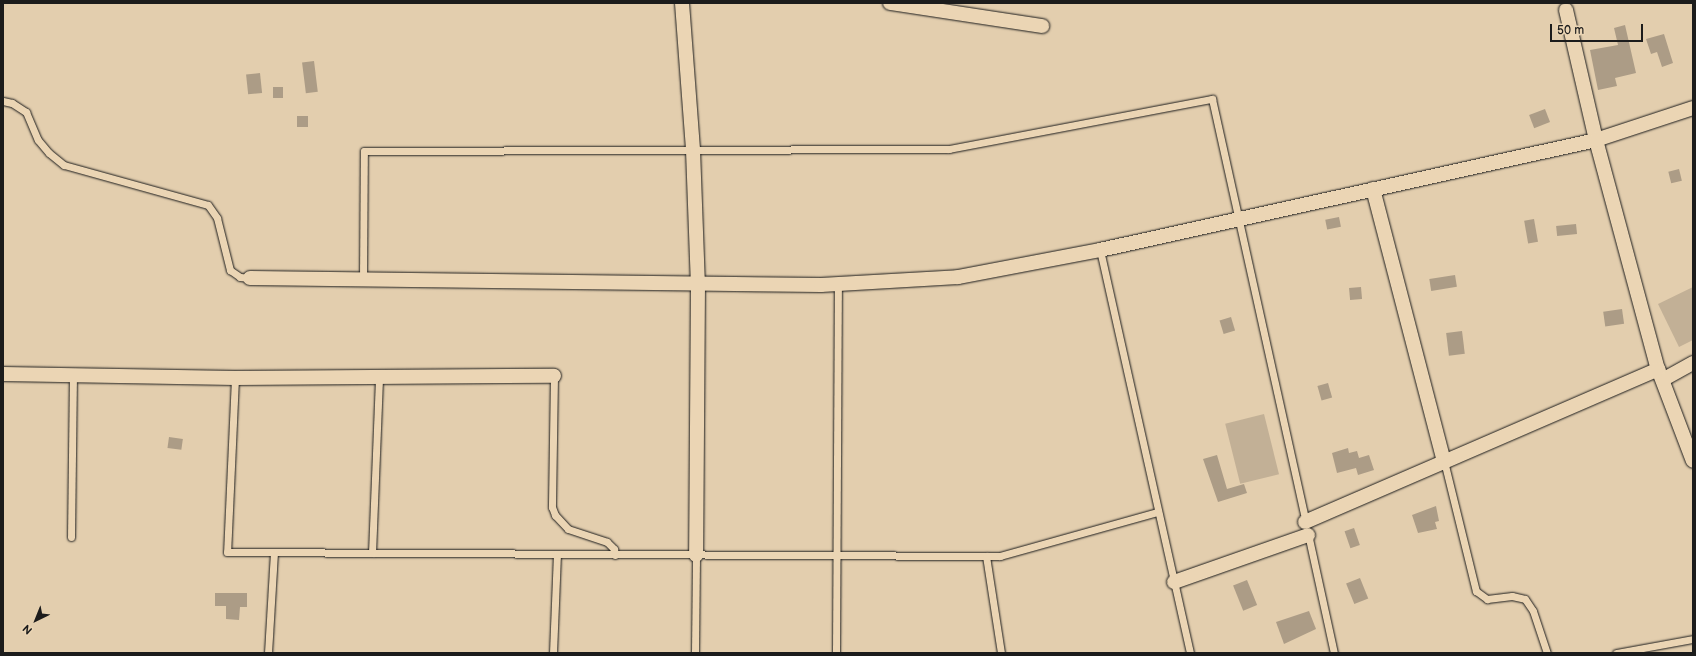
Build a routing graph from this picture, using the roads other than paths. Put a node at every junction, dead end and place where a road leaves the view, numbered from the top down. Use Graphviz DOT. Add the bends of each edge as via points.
graph roads {
  1 [pos="682,3"];
  2 [pos="890,3"];
  3 [pos="965,9"];
  4 [pos="1566,10"];
  5 [pos="1042,26"];
  6 [pos="3,101"];
  7 [pos="1693,108"];
  8 [pos="1596,140"];
  9 [pos="693,150"];
  10 [pos="1373,189"];
  11 [pos="1238,218"];
  12 [pos="1100,250"];
  13 [pos="250,278"];
  14 [pos="363,280"];
  15 [pos="698,284"];
  16 [pos="838,285"];
  17 [pos="1693,362"];
  18 [pos="3,374"];
  19 [pos="1661,374"];
  20 [pos="73,375"];
  21 [pos="554,376"];
  22 [pos="379,377"];
  23 [pos="235,378"];
  24 [pos="1693,461"];
  25 [pos="1444,462"];
  26 [pos="1158,512"];
  27 [pos="1307,529"];
  28 [pos="72,537"];
  29 [pos="274,553"];
  30 [pos="372,554"];
  31 [pos="557,554"];
  32 [pos="615,554"];
  33 [pos="696,555"];
  34 [pos="836,556"];
  35 [pos="986,556"];
  36 [pos="1174,582"];
  37 [pos="1693,639"];
  38 [pos="268,653"];
  39 [pos="553,653"];
  40 [pos="695,653"];
  41 [pos="836,653"];
  42 [pos="1001,653"];
  43 [pos="1190,653"];
  44 [pos="1334,653"];
  45 [pos="1547,653"];
  46 [pos="1616,653"];
  1 -- 9 [label="street"];
  2 -- 3 [label="street"];
  3 -- 5 [label="street"];
  4 -- 8 [label="street"];
  6 -- 13 [label="lane" via="12,102 26,112 38,140 64,165 208,206 217,218 230,270"];
  7 -- 8 [label="street"];
  8 -- 10 [label="street"];
  8 -- 19 [label="street"];
  9 -- 11 [label="lane" via="949,149 1212,99"];
  9 -- 14 [label="lane" via="364,151"];
  9 -- 15 [label="street"];
  10 -- 11 [label="street"];
  10 -- 25 [label="street"];
  11 -- 12 [label="street"];
  11 -- 27 [label="lane"];
  12 -- 16 [label="street" via="958,277"];
  12 -- 26 [label="lane"];
  13 -- 14 [label="street"];
  14 -- 15 [label="street"];
  15 -- 16 [label="street"];
  15 -- 33 [label="street"];
  16 -- 34 [label="lane"];
  17 -- 19 [label="street"];
  18 -- 20 [label="street"];
  19 -- 24 [label="street"];
  19 -- 25 [label="street"];
  20 -- 23 [label="street"];
  20 -- 28 [label="lane"];
  21 -- 22 [label="street"];
  21 -- 32 [label="lane" via="552,507 555,515 568,529 607,542"];
  22 -- 23 [label="street"];
  22 -- 30 [label="lane"];
  23 -- 29 [label="lane" via="228,552"];
  25 -- 27 [label="street"];
  25 -- 45 [label="lane" via="1476,591 1487,599 1512,596 1525,599 1533,611"];
  26 -- 35 [label="lane" via="1016,554"];
  26 -- 36 [label="lane"];
  27 -- 36 [label="street"];
  27 -- 44 [label="lane"];
  29 -- 30 [label="lane"];
  29 -- 38 [label="lane"];
  30 -- 31 [label="lane"];
  31 -- 32 [label="lane"];
  31 -- 39 [label="lane"];
  32 -- 33 [label="lane"];
  33 -- 34 [label="lane"];
  33 -- 40 [label="lane"];
  34 -- 35 [label="lane"];
  34 -- 41 [label="lane"];
  35 -- 42 [label="lane"];
  36 -- 43 [label="lane"];
  37 -- 46 [label="lane"];
}
